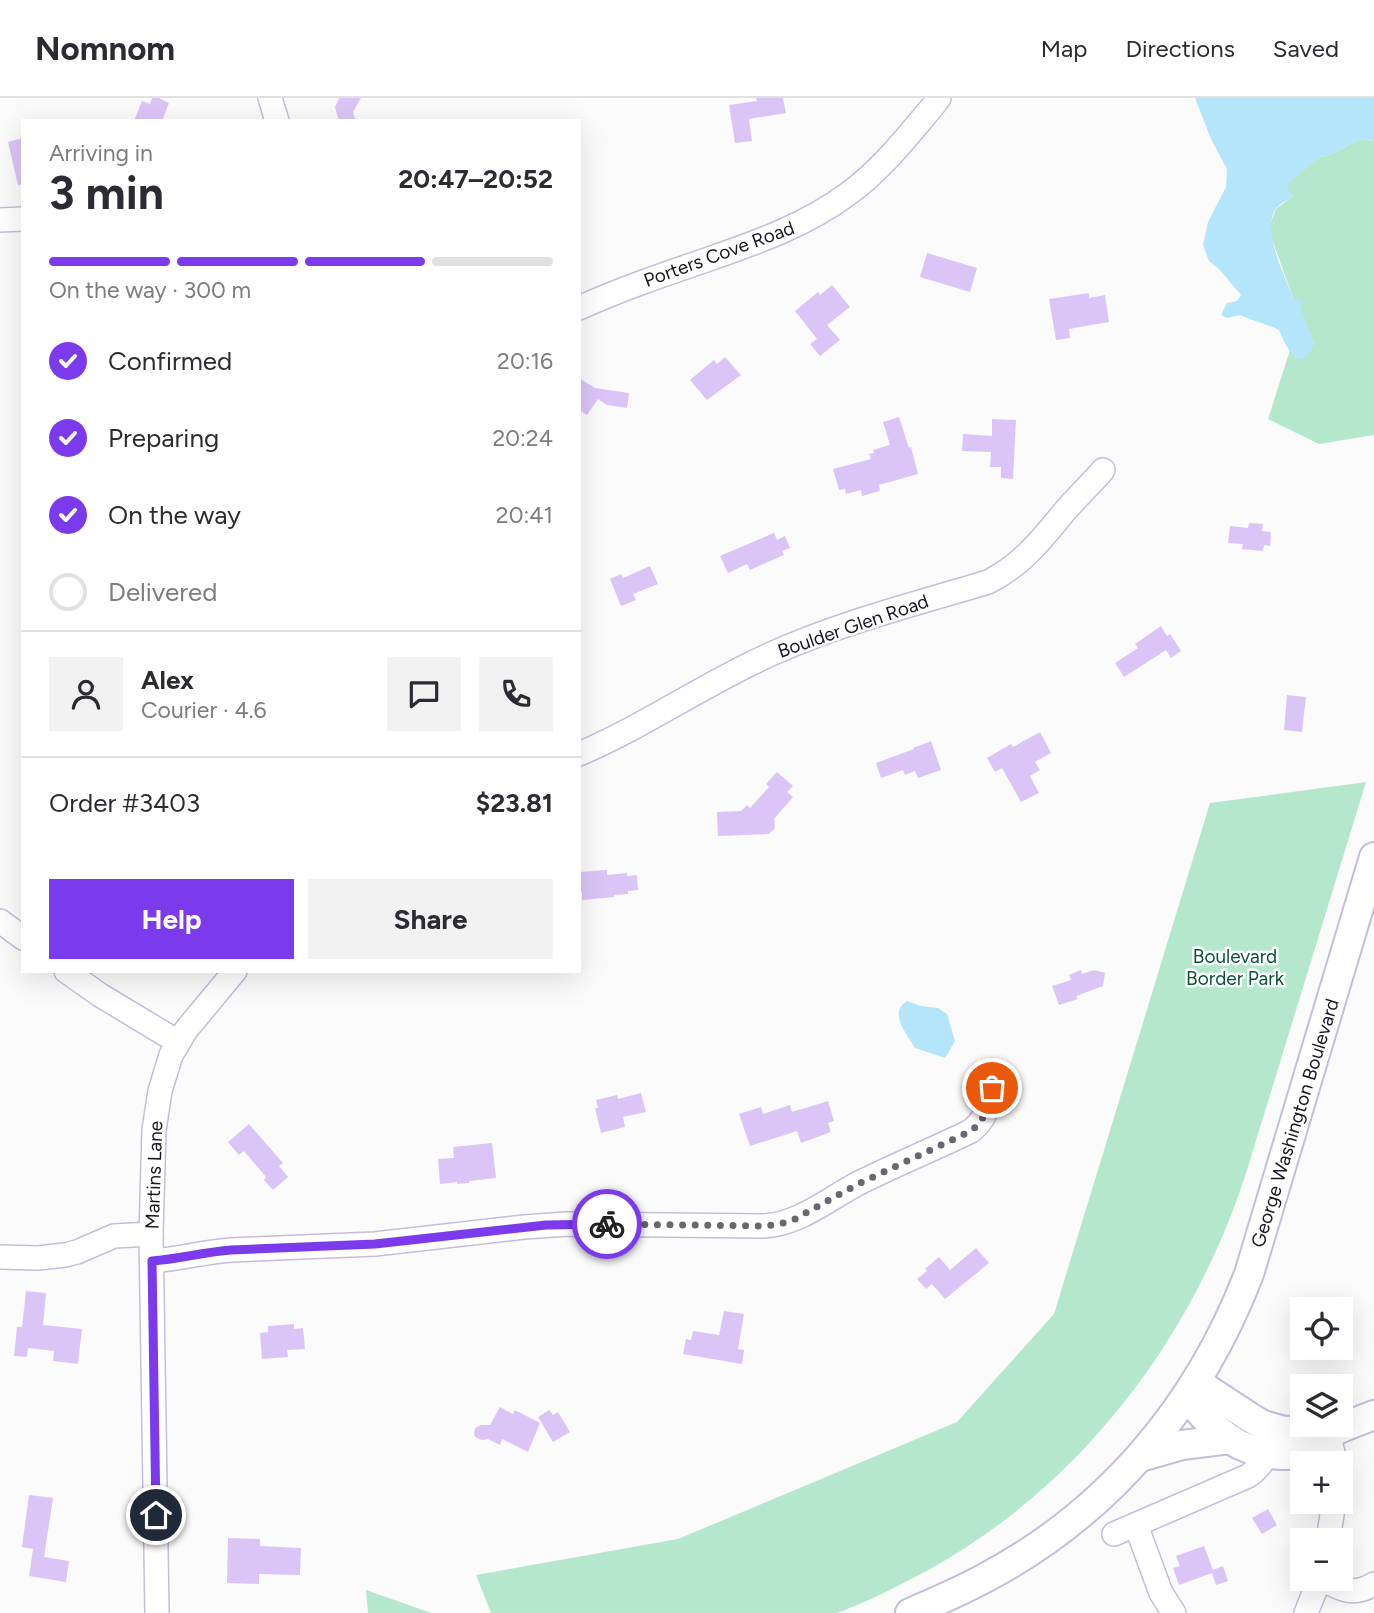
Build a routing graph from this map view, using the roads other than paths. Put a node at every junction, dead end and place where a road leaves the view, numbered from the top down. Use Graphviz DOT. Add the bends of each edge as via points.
graph roads {
  1 [pos="270,98"];
  2 [pos="939,98"];
  3 [pos="276,119"];
  4 [pos="21,219"];
  5 [pos="0,220"];
  6 [pos="581,307"];
  7 [pos="1103,470"];
  8 [pos="581,753"];
  9 [pos="1374,857"];
  10 [pos="0,921"];
  11 [pos="21,937"];
  12 [pos="69,973"];
  13 [pos="233,973"];
  14 [pos="178,1042"];
  15 [pos="992,1088"];
  16 [pos="151,1234"];
  17 [pos="0,1256"];
  18 [pos="152,1261"];
  19 [pos="1191,1389"];
  20 [pos="1374,1415"];
  21 [pos="1353,1424"];
  22 [pos="1290,1431"];
  23 [pos="1230,1439"];
  24 [pos="1270,1441"];
  25 [pos="1140,1457"];
  26 [pos="1136,1525"];
  27 [pos="1114,1534"];
  28 [pos="1374,1584"];
  29 [pos="1315,1591"];
  30 [pos="1353,1591"];
  31 [pos="157,1613"];
  32 [pos="910,1613"];
  33 [pos="1174,1613"];
  34 [pos="1306,1613"];
  1 -- 3 [label="street"];
  2 -- 6 [label="street, Porters Cove Road" via="875,172 813,217"];
  4 -- 5 [label="street"];
  7 -- 8 [label="street, Boulder Glen Road" via="1034,548 1003,574 781,650"];
  9 -- 19 [label="main road, George Washington Boulevard" via="1249,1274 1225,1331"];
  10 -- 11 [label="street"];
  12 -- 14 [label="street"];
  13 -- 14 [label="street, Martins Lane"];
  14 -- 16 [label="street, Martins Lane" via="157,1108"];
  15 -- 18 [label="street" via="985,1116 971,1131 780,1224 546,1225 391,1242 215,1251"];
  16 -- 17 [label="street" via="114,1236 65,1255"];
  16 -- 18 [label="street, Martins Lane"];
  18 -- 31 [label="street, Martins Lane"];
  19 -- 23 [label="main road" via="1214,1429"];
  19 -- 24 [label="main road" via="1251,1418"];
  19 -- 25 [label="main road, George Washington Boulevard"];
  20 -- 21 [label="main road"];
  22 -- 24 [label="main road"];
  23 -- 24 [label="main road" via="1254,1450"];
  23 -- 25 [label="main road" via="1182,1445"];
  24 -- 26 [label="street" via="1259,1467 1248,1476"];
  25 -- 32 [label="main road, George Washington Boulevard" via="1084,1510 1033,1549 983,1579"];
  26 -- 27 [label="street"];
  26 -- 33 [label="street" via="1161,1593"];
  28 -- 30 [label="street"];
  29 -- 34 [label="street"];
}
